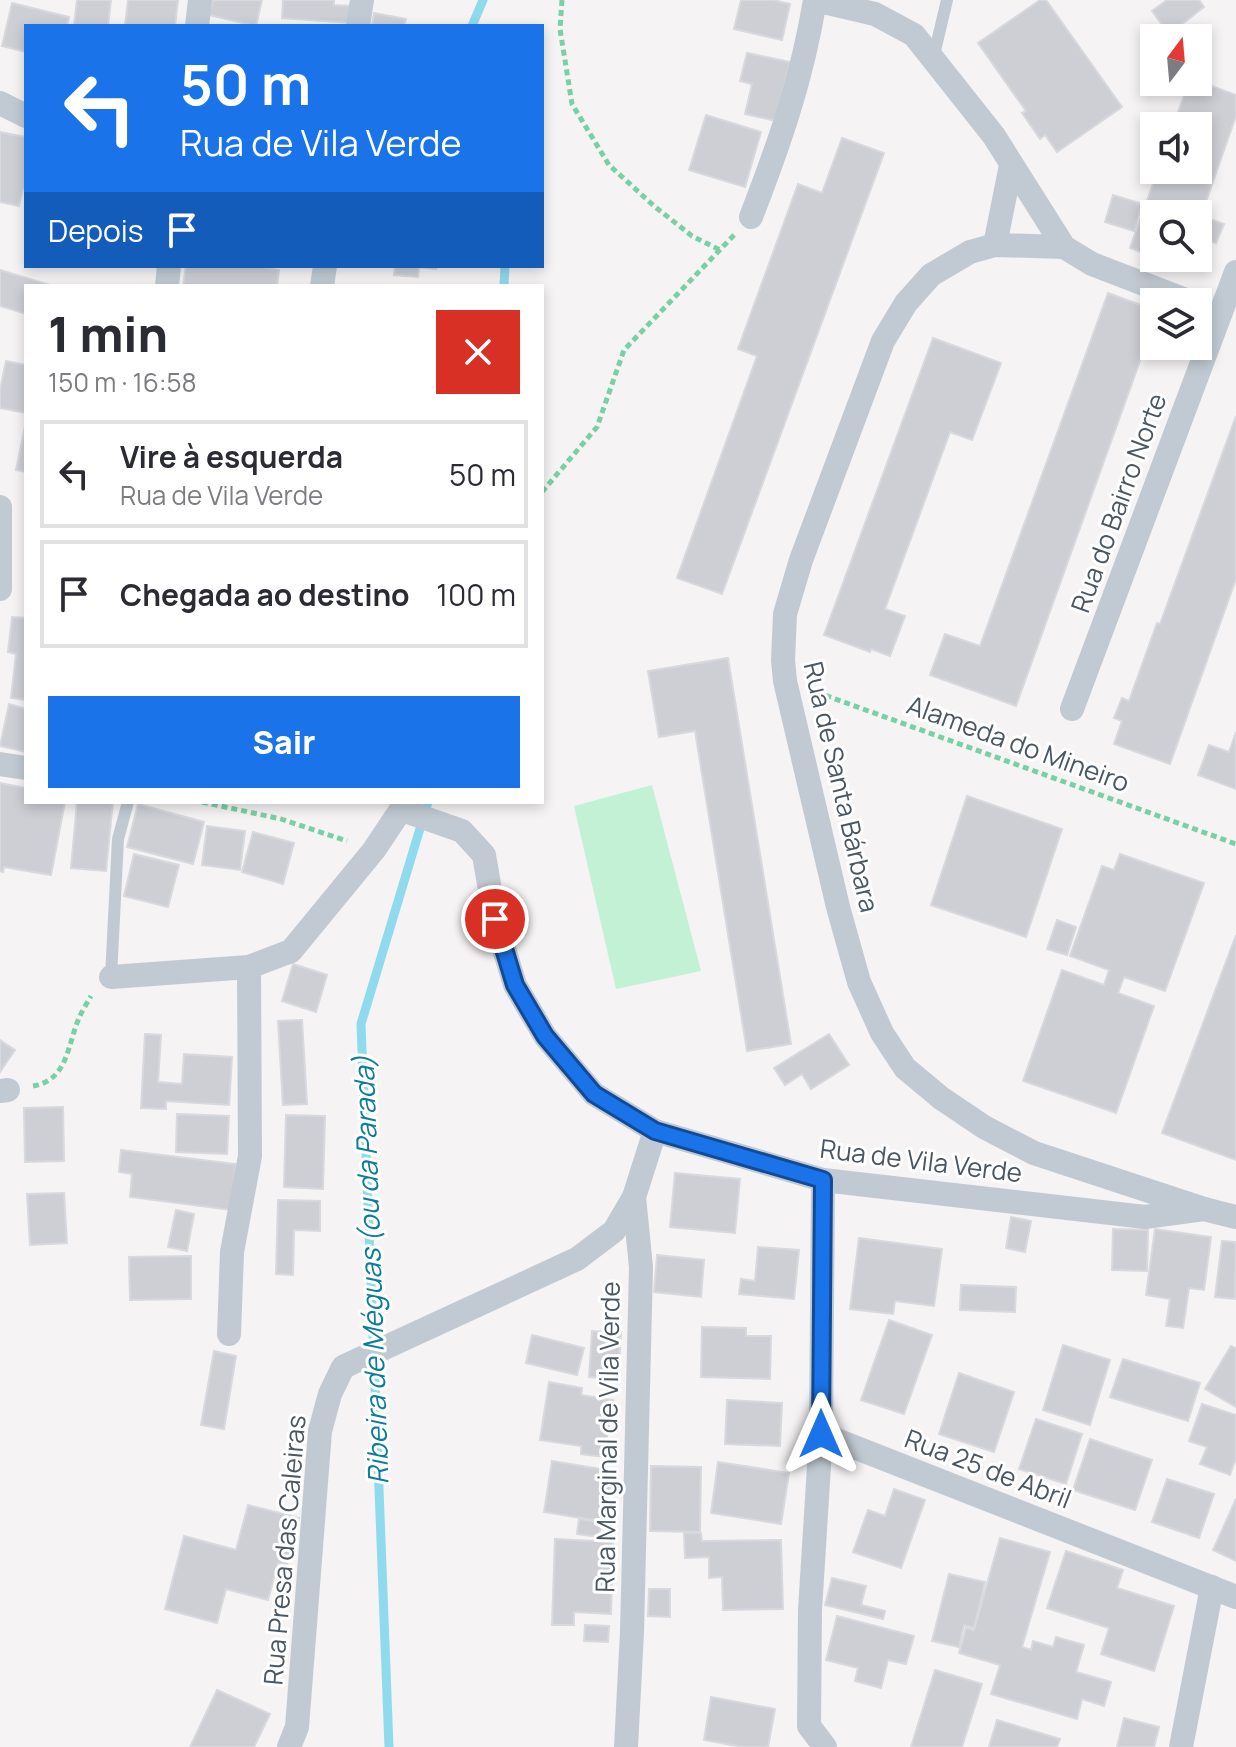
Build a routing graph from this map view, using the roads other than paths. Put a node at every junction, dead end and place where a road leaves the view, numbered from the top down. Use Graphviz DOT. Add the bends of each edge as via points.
graph roads {
  1 [pos="200,0"];
  2 [pos="362,0"];
  3 [pos="815,0"];
  4 [pos="947,0"];
  5 [pos="197,24"];
  6 [pos="358,24"];
  7 [pos="933,59"];
  8 [pos="0,103"];
  9 [pos="24,115"];
  10 [pos="1011,165"];
  11 [pos="751,217"];
  12 [pos="995,245"];
  13 [pos="1064,247"];
  14 [pos="1236,272"];
  15 [pos="1155,288"];
  16 [pos="1218,312"];
  17 [pos="0,507"];
  18 [pos="0,589"];
  19 [pos="1072,709"];
  20 [pos="0,764"];
  21 [pos="24,768"];
  22 [pos="127,804"];
  23 [pos="414,812"];
  24 [pos="249,967"];
  25 [pos="111,977"];
  26 [pos="655,1131"];
  27 [pos="823,1180"];
  28 [pos="634,1197"];
  29 [pos="1204,1209"];
  30 [pos="1236,1217"];
  31 [pos="229,1334"];
  32 [pos="821,1434"];
  33 [pos="1212,1587"];
  34 [pos="1236,1597"];
  35 [pos="289,1747"];
  36 [pos="626,1747"];
  37 [pos="825,1747"];
  38 [pos="1181,1747"];
  1 -- 5 [label="street"];
  2 -- 6 [label="street"];
  3 -- 7 [label="street" via="875,14 914,35"];
  3 -- 11 [label="street" via="784,131"];
  4 -- 7 [label="lane"];
  7 -- 10 [label="street"];
  8 -- 9 [label="street"];
  10 -- 12 [label="street"];
  10 -- 13 [label="street"];
  12 -- 13 [label="street, Rua de Santa Bárbara"];
  12 -- 29 [label="street, Rua de Santa Bárbara" via="970,252 931,275 883,341 785,614 785,681 859,982 905,1068 984,1127 1034,1153"];
  13 -- 15 [label="street"];
  14 -- 16 [label="street, Rua do Bairro Norte"];
  16 -- 19 [label="street, Rua do Bairro Norte"];
  17 -- 18 [label="street"];
  20 -- 21 [label="street"];
  22 -- 25 [label="lane" via="118,839"];
  23 -- 24 [label="street" via="374,850 291,951"];
  23 -- 26 [label="street, Rua de Vila Verde" via="462,831 484,855 495,919 515,985 545,1036 594,1094"];
  24 -- 25 [label="street"];
  24 -- 31 [label="street" via="250,1156 232,1252"];
  26 -- 27 [label="street, Rua de Vila Verde"];
  26 -- 28 [label="street, Rua Marginal de Vila Verde"];
  27 -- 29 [label="street, Rua de Vila Verde" via="1145,1217"];
  27 -- 32 [label="street"];
  28 -- 35 [label="street, Rua Presa das Caleiras" via="614,1231 577,1259 343,1367 320,1431 297,1727"];
  28 -- 36 [label="street, Rua Marginal de Vila Verde" via="641,1267"];
  29 -- 30 [label="street, Rua de Vila Verde"];
  32 -- 33 [label="street, Rua 25 de Abril"];
  32 -- 37 [label="street" via="809,1726"];
  33 -- 34 [label="street, Rua 25 de Abril"];
  33 -- 38 [label="street"];
}
